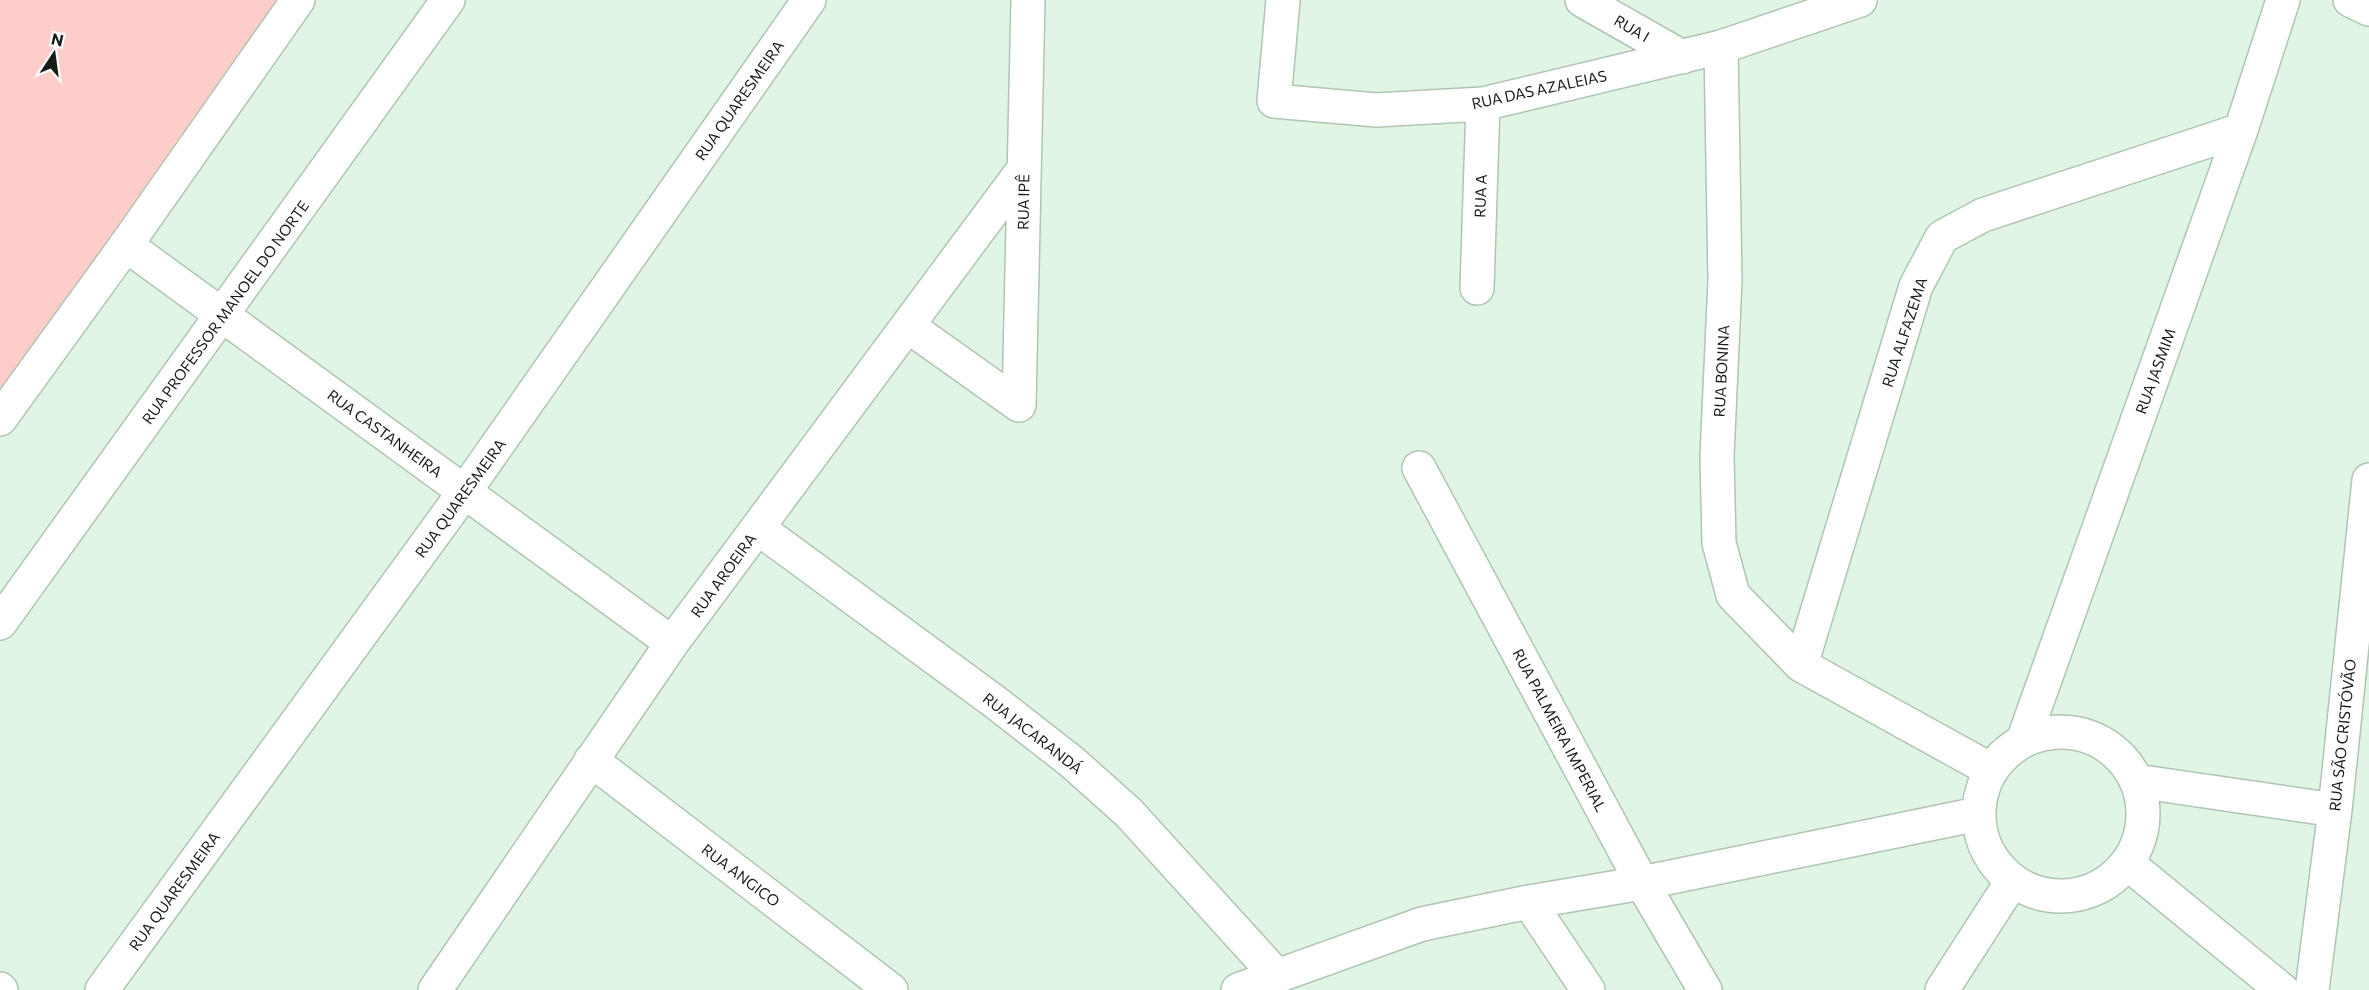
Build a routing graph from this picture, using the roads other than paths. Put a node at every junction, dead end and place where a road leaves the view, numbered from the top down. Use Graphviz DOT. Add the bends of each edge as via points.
graph roads {
  1 [pos="298,0"];
  2 [pos="448,0"];
  3 [pos="809,0"];
  4 [pos="1028,0"];
  5 [pos="1283,0"];
  6 [pos="1582,0"];
  7 [pos="1860,0"];
  8 [pos="2283,0"];
  9 [pos="2350,0"];
  10 [pos="2369,9"];
  11 [pos="1721,47"];
  12 [pos="1682,57"];
  13 [pos="1483,104"];
  14 [pos="2241,130"];
  15 [pos="1023,170"];
  16 [pos="126,245"];
  17 [pos="1477,288"];
  18 [pos="223,315"];
  19 [pos="908,326"];
  20 [pos="0,420"];
  21 [pos="1419,468"];
  22 [pos="2369,480"];
  23 [pos="465,491"];
  24 [pos="758,528"];
  25 [pos="0,623"];
  26 [pos="672,643"];
  27 [pos="1801,665"];
  28 [pos="2023,741"];
  29 [pos="591,760"];
  30 [pos="1991,770"];
  31 [pos="2136,780"];
  32 [pos="2335,810"];
  33 [pos="1978,814"];
  34 [pos="2127,863"];
  35 [pos="1642,883"];
  36 [pos="2011,883"];
  37 [pos="1529,902"];
  38 [pos="1276,975"];
  39 [pos="440,988"];
  40 [pos="102,990"];
  41 [pos="891,990"];
  42 [pos="1238,990"];
  43 [pos="1588,990"];
  44 [pos="1705,990"];
  45 [pos="1942,990"];
  46 [pos="2282,990"];
  47 [pos="2312,990"];
  1 -- 16 [label="street"];
  2 -- 18 [label="street, RUA PROFESSOR MANOEL DO NORTE"];
  3 -- 23 [label="street, RUA QUARESMEIRA"];
  4 -- 15 [label="street, RUA IPÊ"];
  5 -- 13 [label="street, RUA DAS AZALEIAS" via="1274,101 1376,110"];
  6 -- 12 [label="street, RUA I"];
  7 -- 11 [label="street, RUA DAS AZALEIAS"];
  8 -- 14 [label="street, RUA JASMIM"];
  9 -- 10 [label="street"];
  11 -- 12 [label="street, RUA DAS AZALEIAS"];
  11 -- 27 [label="street, RUA BONINA" via="1725,280 1717,456 1719,543 1733,595"];
  12 -- 13 [label="street, RUA DAS AZALEIAS"];
  13 -- 17 [label="street, RUA A"];
  14 -- 27 [label="street, RUA ALFAZEMA" via="1983,215 1942,237 1917,286"];
  14 -- 28 [label="street, RUA JASMIM"];
  15 -- 19 [label="street, RUA AROEIRA"];
  15 -- 19 [label="street, RUA IPÊ" via="1019,405"];
  16 -- 18 [label="street, RUA CASTANHEIRA"];
  16 -- 20 [label="street"];
  18 -- 23 [label="street, RUA CASTANHEIRA"];
  18 -- 25 [label="street, RUA PROFESSOR MANOEL DO NORTE"];
  19 -- 24 [label="street, RUA AROEIRA"];
  21 -- 35 [label="street, RUA PALMEIRA IMPERIAL"];
  22 -- 32 [label="street, RUA SÃO CRISTÓVÃO"];
  23 -- 26 [label="street, RUA CASTANHEIRA"];
  23 -- 40 [label="street, RUA QUARESMEIRA"];
  24 -- 26 [label="street, RUA AROEIRA"];
  24 -- 38 [label="street, RUA JACARANDÁ" via="1072,762 1129,813"];
  26 -- 29 [label="street, RUA AROEIRA"];
  27 -- 30 [label="street, RUA BONINA"];
  28 -- 30 [label="street" via="2005,753"];
  28 -- 31 [label="street" via="2048,733 2075,733 2100,742 2122,759"];
  29 -- 39 [label="street, RUA AROEIRA"];
  29 -- 41 [label="street, RUA ANGICO"];
  30 -- 33 [label="street" via="1981,791"];
  31 -- 32 [label="street"];
  31 -- 34 [label="street" via="2143,802 2143,823 2138,844"];
  32 -- 47 [label="street, RUA SÃO CRISTÓVÃO"];
  33 -- 35 [label="street"];
  33 -- 36 [label="street" via="1983,840"];
  34 -- 36 [label="street" via="2109,881 2087,892 2062,896 2038,893"];
  34 -- 46 [label="street"];
  35 -- 37 [label="street"];
  35 -- 44 [label="street, RUA PALMEIRA IMPERIAL"];
  36 -- 45 [label="street"];
  37 -- 38 [label="street" via="1422,924"];
  37 -- 43 [label="street"];
  38 -- 42 [label="street"];
}
